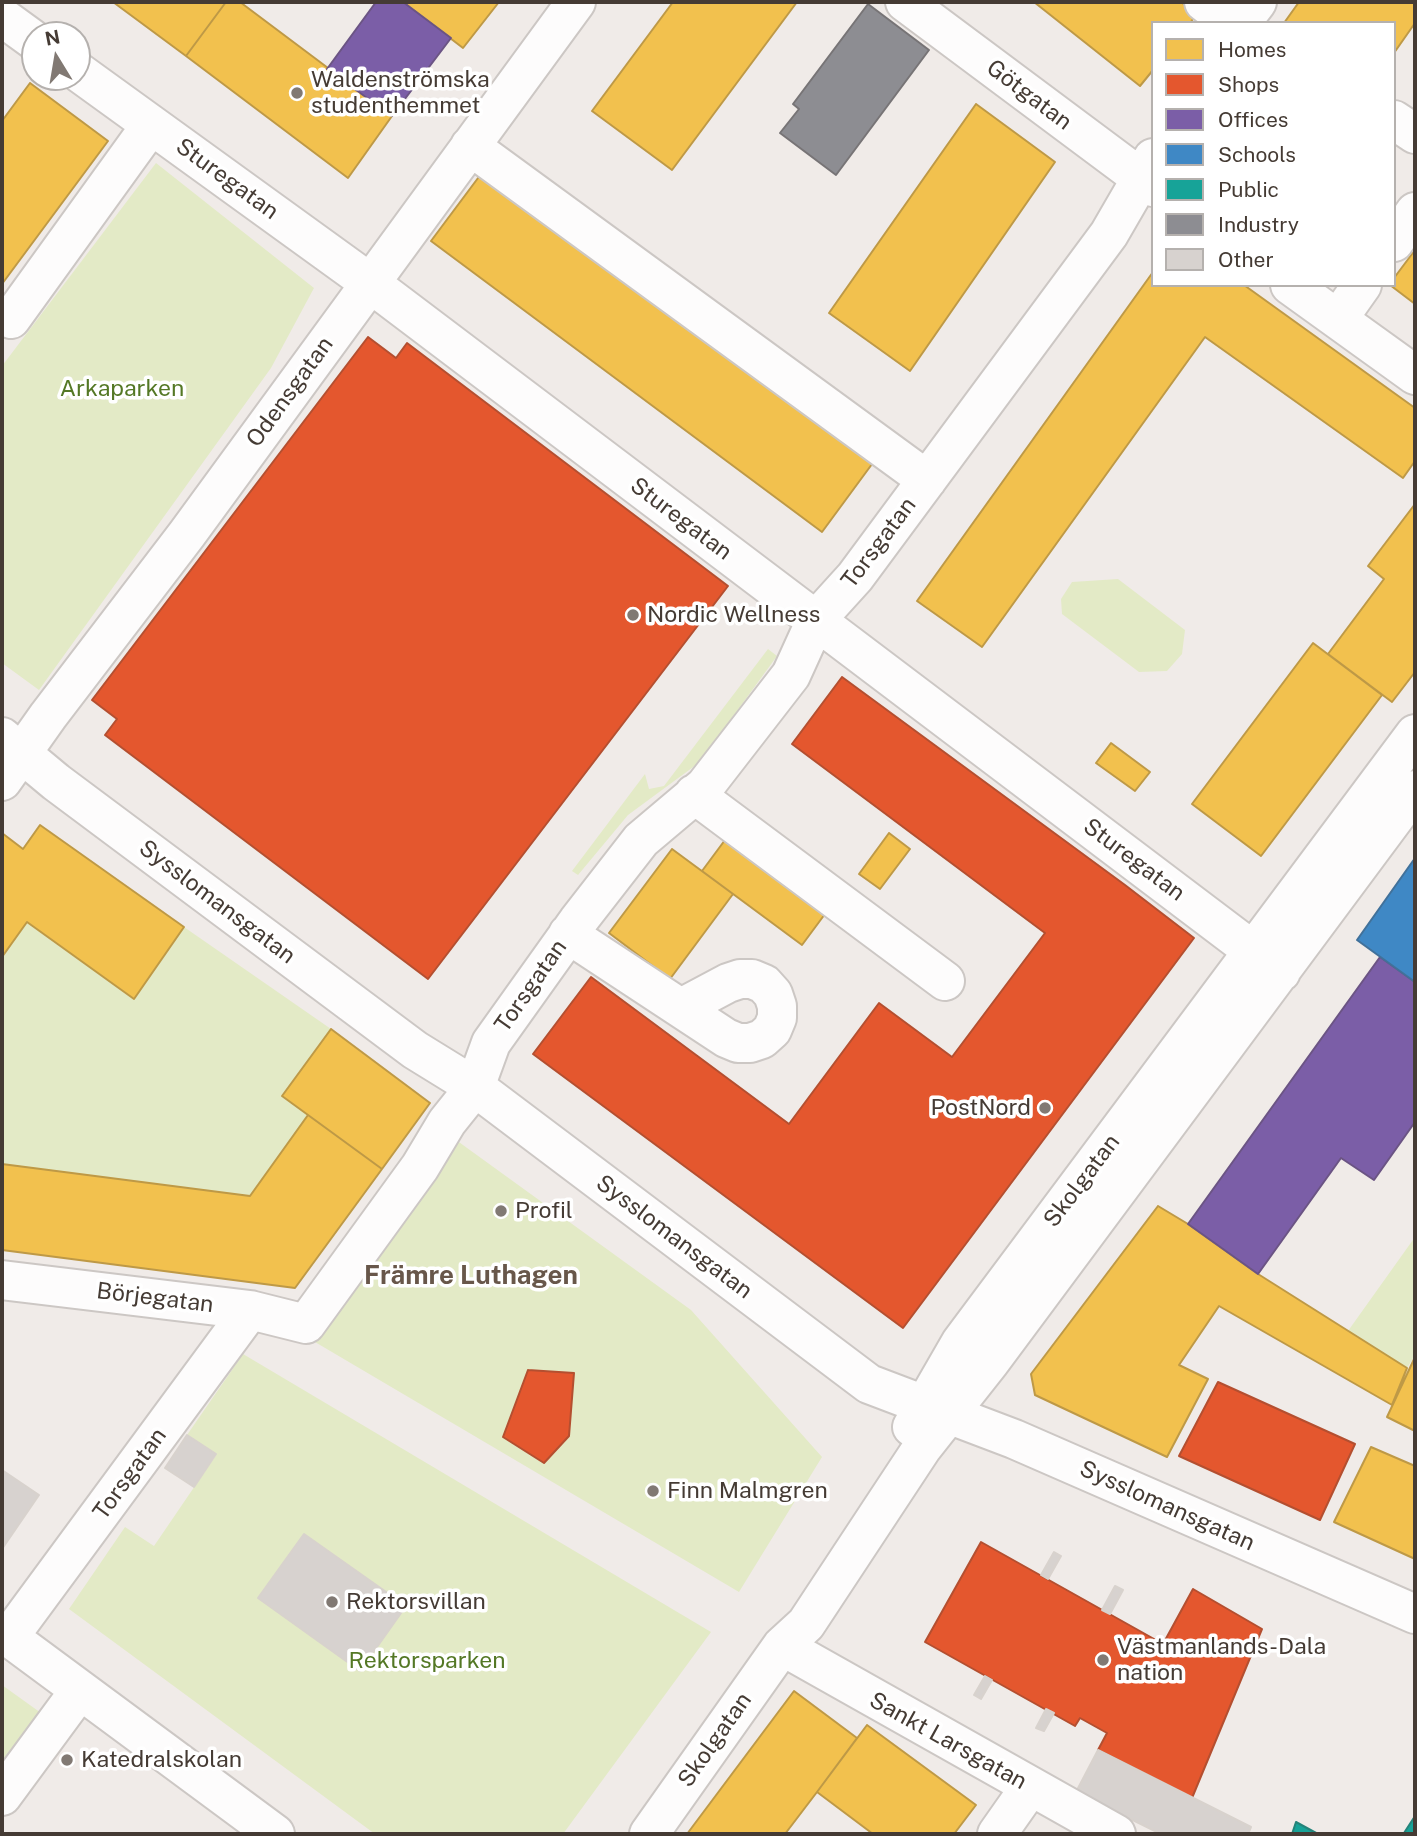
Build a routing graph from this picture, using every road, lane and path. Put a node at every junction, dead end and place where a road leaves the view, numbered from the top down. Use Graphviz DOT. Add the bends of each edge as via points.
graph roads {
  1 [pos="576,2"];
  2 [pos="905,2"];
  3 [pos="1204,2"];
  4 [pos="1257,2"];
  5 [pos="1228,21"];
  6 [pos="1243,21"];
  7 [pos="91,81"];
  8 [pos="1396,121"];
  9 [pos="151,125"];
  10 [pos="1415,134"];
  11 [pos="470,146"];
  12 [pos="1149,175"];
  13 [pos="370,283"];
  14 [pos="1293,287"];
  15 [pos="1361,287"];
  16 [pos="11,319"];
  17 [pos="1338,319"];
  18 [pos="1415,376"];
  19 [pos="927,480"];
  20 [pos="816,620"];
  21 [pos="1415,734"];
  22 [pos="9,757"];
  23 [pos="1415,790"];
  24 [pos="694,794"];
  25 [pos="568,934"];
  26 [pos="1267,962"];
  27 [pos="945,981"];
  28 [pos="681,1008"];
  29 [pos="475,1087"];
  30 [pos="2,1280"];
  31 [pos="250,1310"];
  32 [pos="306,1324"];
  33 [pos="936,1410"];
  34 [pos="1415,1614"];
  35 [pos="5,1635"];
  36 [pos="782,1646"];
  37 [pos="80,1690"];
  38 [pos="1030,1787"];
  39 [pos="2,1796"];
  40 [pos="275,1834"];
  41 [pos="649,1834"];
  42 [pos="997,1834"];
  43 [pos="1115,1834"];
  1 -- 11 [label="street, Odensgatan"];
  2 -- 12 [label="street, Götgatan"];
  3 -- 5 [label="street"];
  4 -- 6 [label="street"];
  7 -- 9 [label="street, Sturegatan"];
  8 -- 10 [label="street"];
  9 -- 13 [label="street, Sturegatan"];
  9 -- 16 [label="street"];
  11 -- 13 [label="street, Odensgatan"];
  11 -- 19 [label="street"];
  12 -- 19 [label="street, Torsgatan"];
  13 -- 20 [label="street, Sturegatan"];
  13 -- 22 [label="street, Odensgatan" via="187,534 48,716"];
  14 -- 17 [label="street"];
  15 -- 17 [label="street"];
  17 -- 18 [label="street"];
  19 -- 20 [label="street, Torsgatan" via="855,577"];
  20 -- 24 [label="street, Torsgatan" via="792,674"];
  20 -- 26 [label="street, Sturegatan"];
  21 -- 26 [label="street, Skolgatan"];
  22 -- 29 [label="street, Sysslomansgatan" via="56,782 415,1050"];
  23 -- 26 [label="street, Skolgatan"];
  24 -- 25 [label="street, Torsgatan" via="640,840"];
  24 -- 27 [label="street"];
  25 -- 28 [label="street"];
  25 -- 29 [label="street, Torsgatan" via="491,1043"];
  26 -- 33 [label="street, Skolgatan" via="990,1362"];
  29 -- 32 [label="street, Torsgatan"];
  29 -- 33 [label="street, Sysslomansgatan" via="869,1384"];
  30 -- 31 [label="street, Börjegatan"];
  31 -- 32 [label="street, Börjegatan"];
  31 -- 35 [label="street, Torsgatan"];
  33 -- 34 [label="street, Sysslomansgatan" via="1014,1439"];
  33 -- 36 [label="street, Skolgatan" via="905,1442 792,1603"];
  35 -- 37 [label="street"];
  36 -- 38 [label="street, Sankt Larsgatan"];
  36 -- 41 [label="street, Skolgatan"];
  37 -- 39 [label="street"];
  37 -- 40 [label="street"];
  38 -- 42 [label="street"];
  38 -- 43 [label="street, Sankt Larsgatan"];
}
